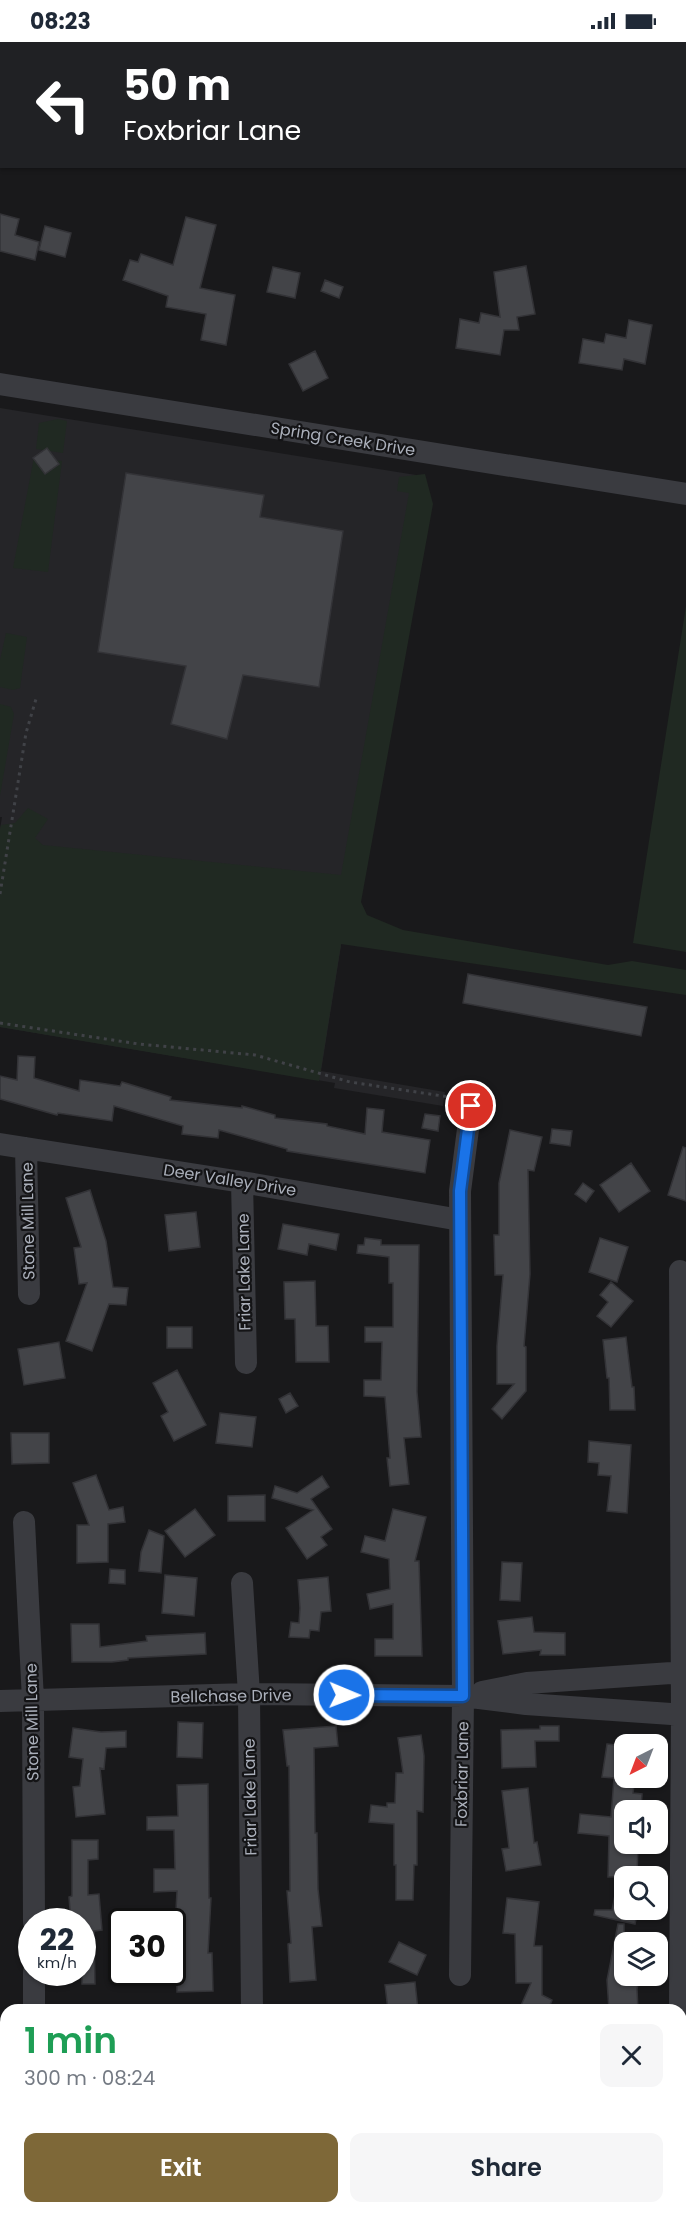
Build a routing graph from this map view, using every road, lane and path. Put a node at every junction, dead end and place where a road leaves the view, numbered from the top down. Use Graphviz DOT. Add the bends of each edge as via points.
graph roads {
  1 [pos="0,384"];
  2 [pos="686,494"];
  3 [pos="36,699"];
  4 [pos="0,894"];
  5 [pos="0,1023"];
  6 [pos="471,1106"];
  7 [pos="0,1144"];
  8 [pos="26,1148"];
  9 [pos="242,1182"];
  10 [pos="460,1220"];
  11 [pos="680,1271"];
  12 [pos="29,1294"];
  13 [pos="246,1363"];
  14 [pos="24,1522"];
  15 [pos="242,1583"];
  16 [pos="683,1672"];
  17 [pos="249,1694"];
  18 [pos="463,1696"];
  19 [pos="33,1700"];
  20 [pos="0,1701"];
  21 [pos="684,1715"];
  22 [pos="34,1908"];
  23 [pos="460,1975"];
  24 [pos="34,1986"];
  25 [pos="34,2004"];
  26 [pos="252,2004"];
  27 [pos="680,2004"];
  1 -- 2 [label="street, Spring Creek Drive"];
  3 -- 4 [label="path" via="26,733"];
  5 -- 6 [label="path" via="139,1044 255,1055 350,1082 462,1099"];
  6 -- 10 [label="street, Foxbriar Lane"];
  7 -- 8 [label="street, Deer Valley Drive"];
  8 -- 9 [label="street, Deer Valley Drive"];
  8 -- 12 [label="street, Stone Mill Lane"];
  9 -- 10 [label="street, Deer Valley Drive"];
  9 -- 13 [label="street, Friar Lake Lane"];
  10 -- 18 [label="street, Foxbriar Lane"];
  11 -- 16 [label="street"];
  14 -- 19 [label="street, Stone Mill Lane"];
  15 -- 17 [label="street, Friar Lake Lane"];
  16 -- 18 [label="street, Bellchase Drive" via="527,1683"];
  16 -- 21 [label="street"];
  17 -- 18 [label="street, Bellchase Drive"];
  17 -- 19 [label="street, Bellchase Drive"];
  17 -- 26 [label="street, Friar Lake Lane"];
  18 -- 21 [label="street, Bellchase Drive"];
  18 -- 23 [label="street, Foxbriar Lane"];
  19 -- 20 [label="street, Bellchase Drive"];
  19 -- 22 [label="street, Stone Mill Lane"];
  21 -- 27 [label="street"];
  24 -- 25 [label="street"];
}
